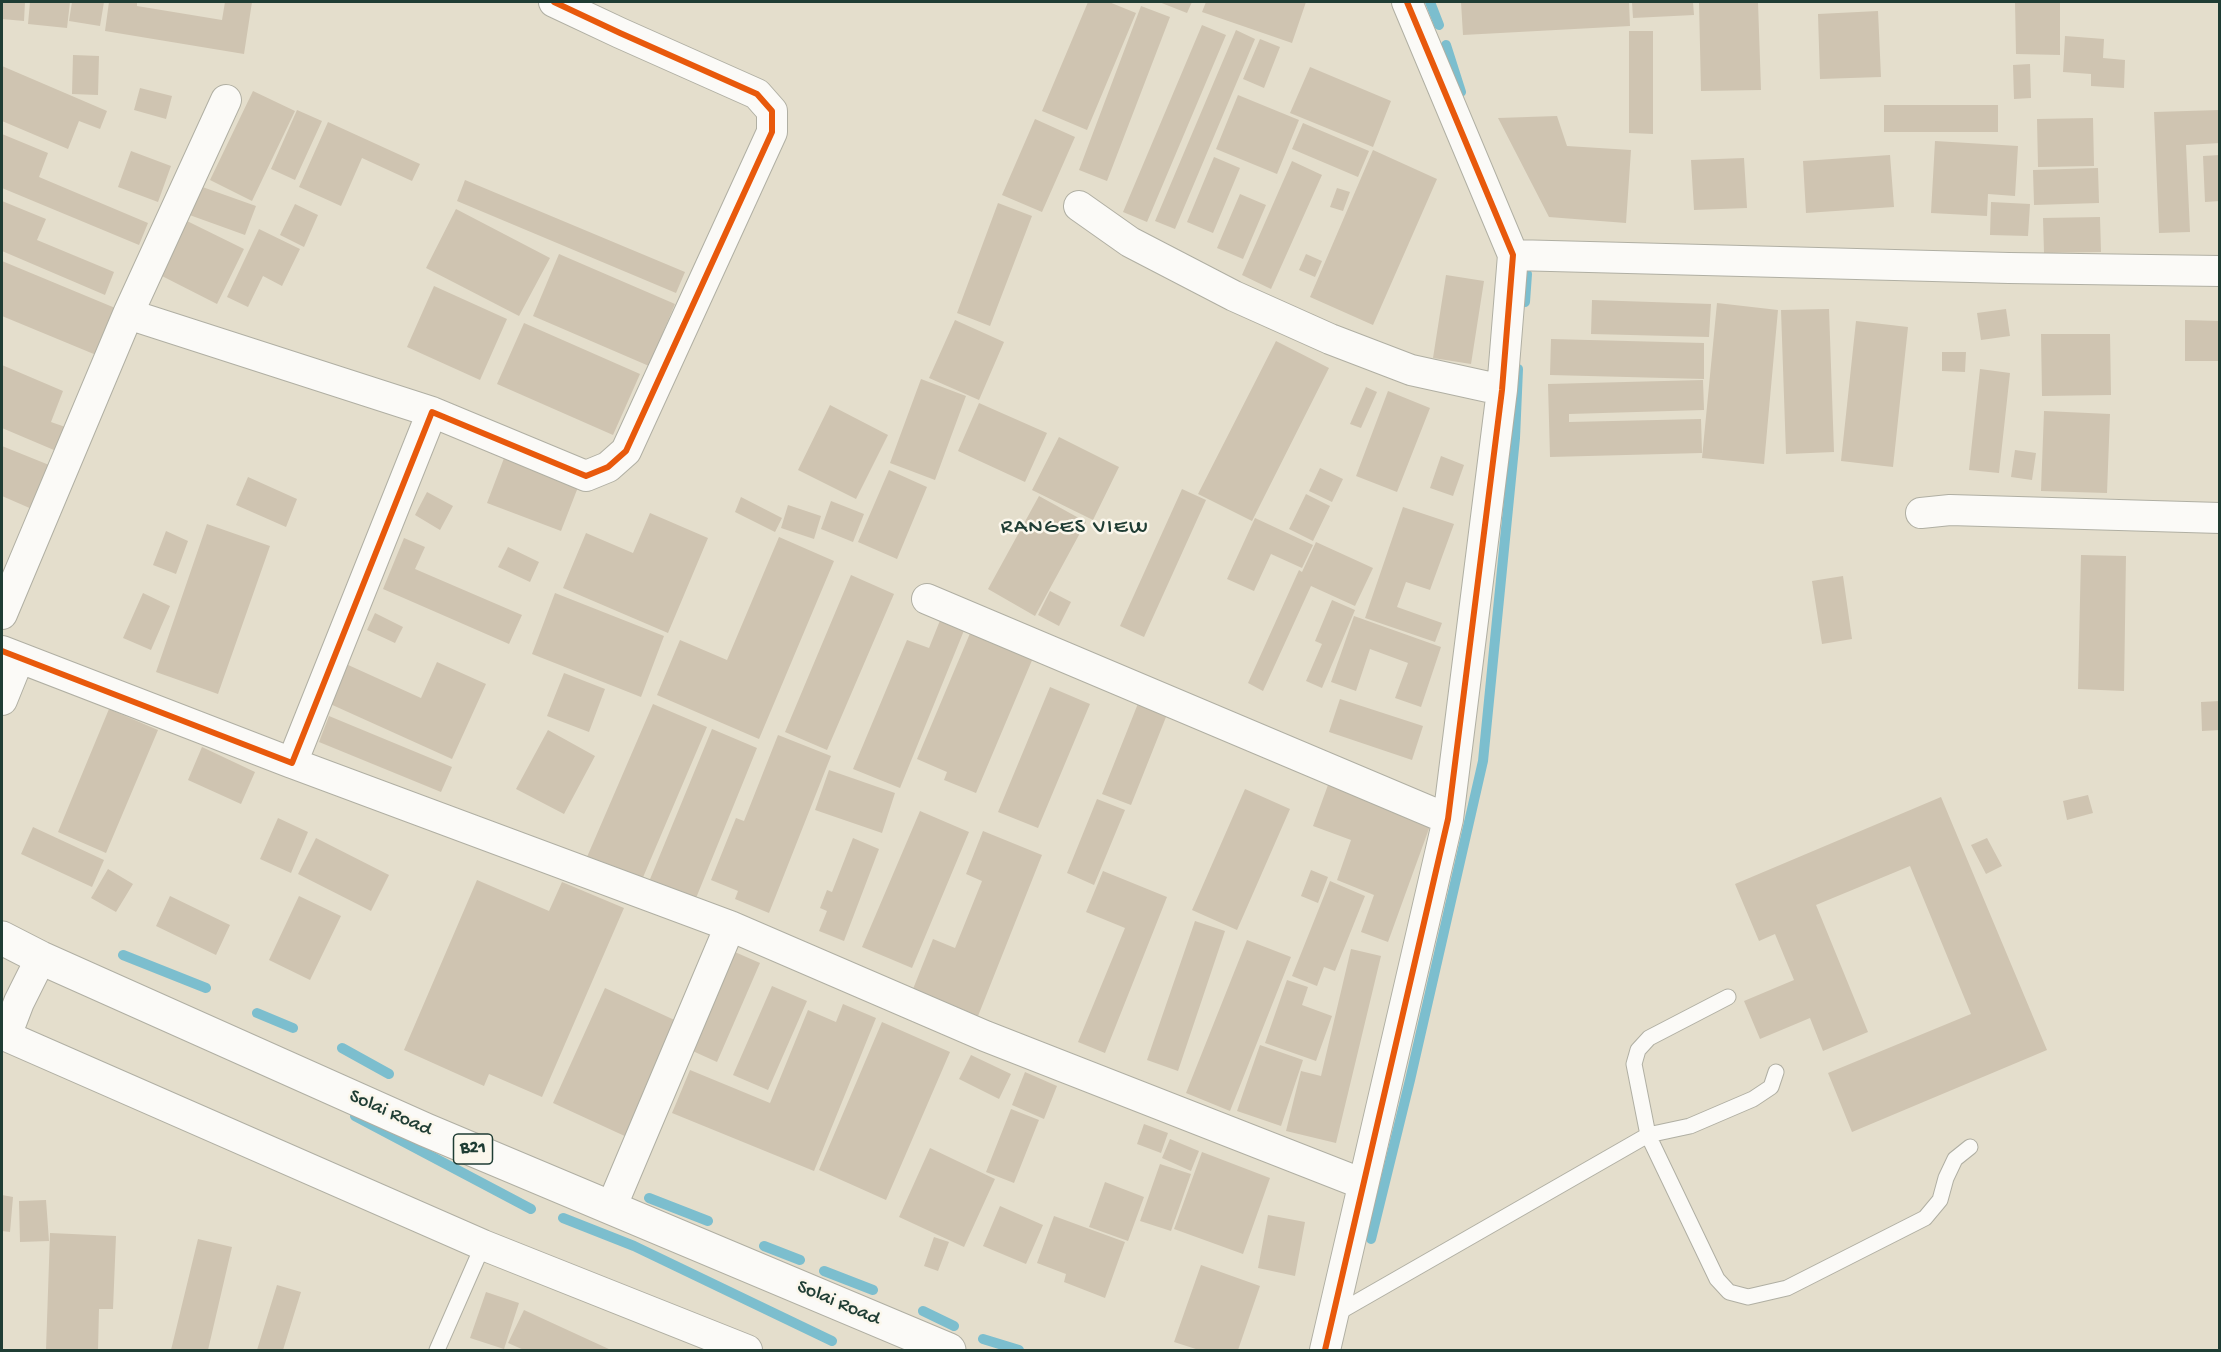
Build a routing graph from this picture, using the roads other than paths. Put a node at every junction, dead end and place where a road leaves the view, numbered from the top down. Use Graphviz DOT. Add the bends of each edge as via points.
graph roads {
  1 [pos="554,2"];
  2 [pos="1407,2"];
  3 [pos="226,100"];
  4 [pos="1078,206"];
  5 [pos="1513,255"];
  6 [pos="2220,271"];
  7 [pos="128,314"];
  8 [pos="1502,390"];
  9 [pos="432,412"];
  10 [pos="1921,513"];
  11 [pos="2220,518"];
  12 [pos="927,599"];
  13 [pos="2,614"];
  14 [pos="10,655"];
  15 [pos="2,700"];
  16 [pos="292,763"];
  17 [pos="1448,819"];
  18 [pos="730,926"];
  19 [pos="2,938"];
  20 [pos="41,958"];
  21 [pos="1728,997"];
  22 [pos="4,1035"];
  23 [pos="1776,1072"];
  24 [pos="1648,1135"];
  25 [pos="1970,1147"];
  26 [pos="1363,1184"];
  27 [pos="611,1208"];
  28 [pos="483,1245"];
  29 [pos="1334,1315"];
  30 [pos="437,1350"];
  31 [pos="747,1350"];
  32 [pos="949,1350"];
  33 [pos="1325,1350"];
  1 -- 9 [label="street" via="757,94 772,111 772,132 626,451 608,466 586,476"];
  2 -- 5 [label="street"];
  3 -- 7 [label="street"];
  4 -- 8 [label="street" via="1140,248 1330,339 1411,370"];
  5 -- 6 [label="street"];
  5 -- 8 [label="street"];
  7 -- 9 [label="street"];
  7 -- 13 [label="street"];
  8 -- 17 [label="street"];
  9 -- 16 [label="street"];
  10 -- 11 [label="street" via="1950,510"];
  12 -- 17 [label="street"];
  14 -- 15 [label="street"];
  14 -- 16 [label="street"];
  16 -- 18 [label="street"];
  17 -- 26 [label="street"];
  18 -- 26 [label="street" via="985,1036"];
  18 -- 27 [label="street"];
  19 -- 20 [label="highway, Solai Road / B21"];
  20 -- 22 [label="street"];
  20 -- 27 [label="highway, Solai Road / B21"];
  21 -- 24 [label="lane" via="1649,1038 1638,1050 1634,1064"];
  22 -- 28 [label="street"];
  23 -- 24 [label="lane" via="1772,1087 1753,1099 1690,1126"];
  24 -- 25 [label="lane" via="1717,1279 1729,1292 1748,1297 1787,1288 1925,1218 1940,1200 1955,1159"];
  24 -- 29 [label="lane"];
  26 -- 29 [label="street"];
  27 -- 32 [label="highway, Solai Road / B21"];
  28 -- 30 [label="lane"];
  28 -- 31 [label="street"];
  29 -- 33 [label="street"];
}
